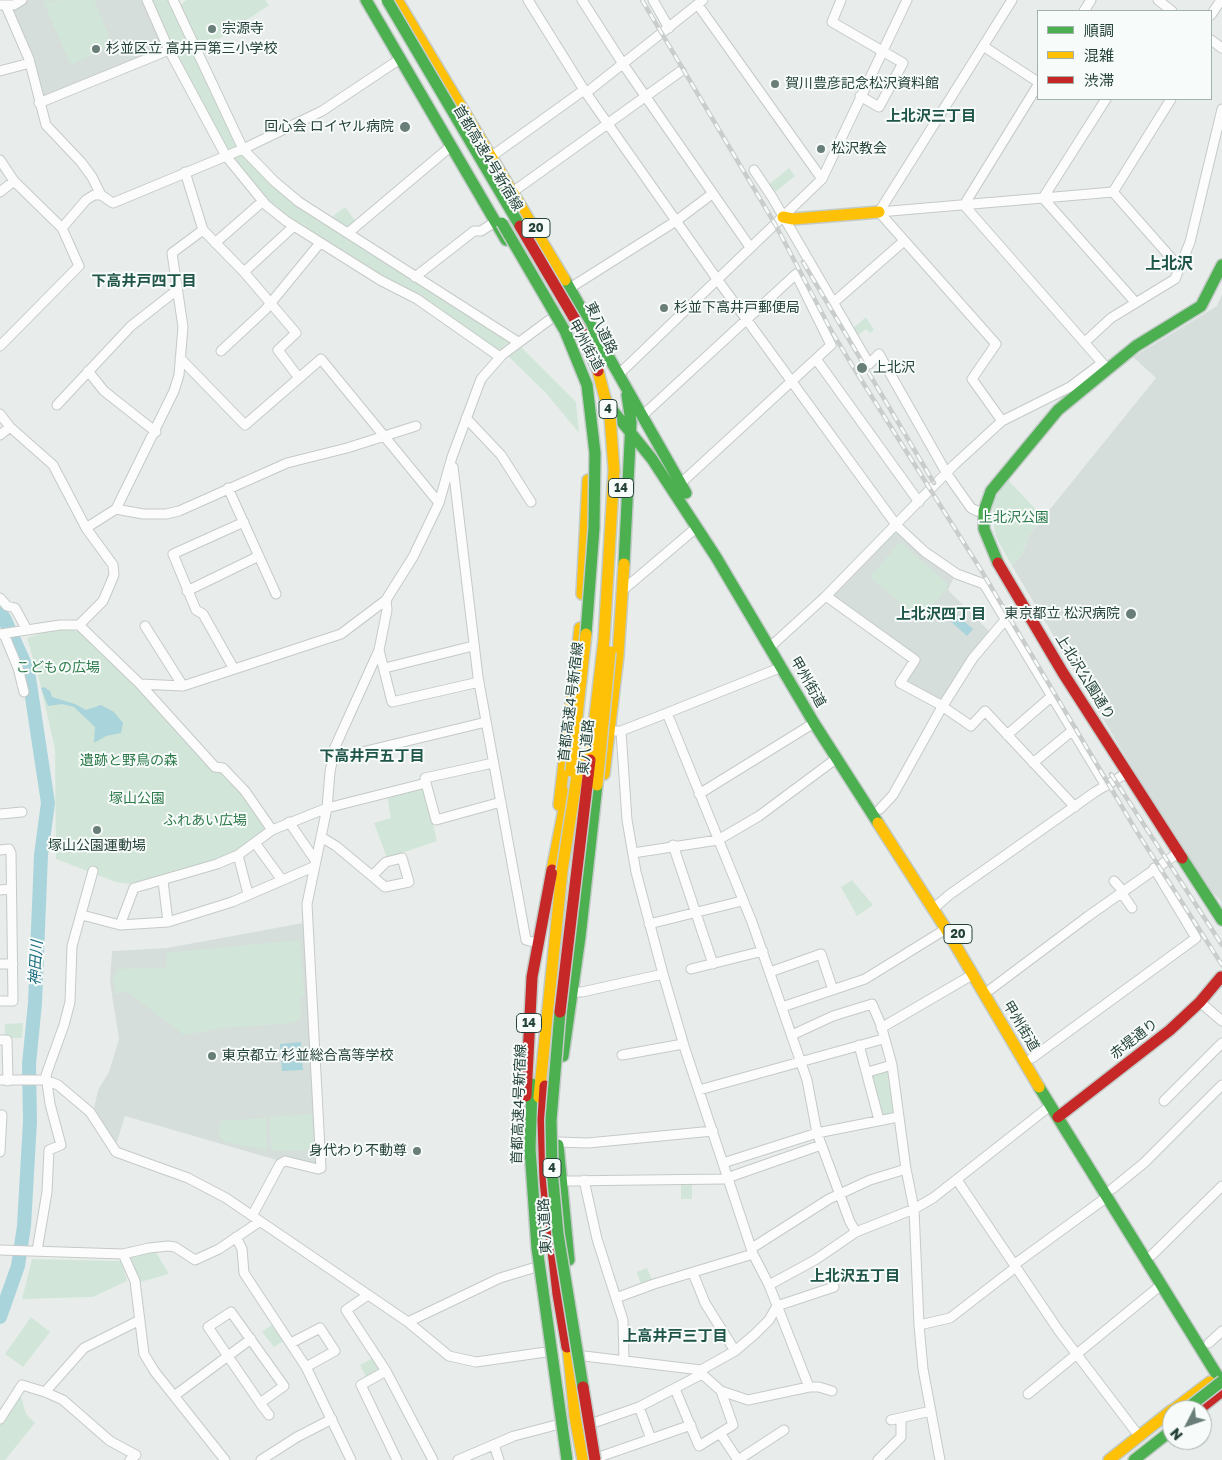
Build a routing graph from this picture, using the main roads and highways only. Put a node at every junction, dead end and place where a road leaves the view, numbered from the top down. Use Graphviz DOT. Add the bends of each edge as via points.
graph roads {
  1 [pos="366,0"];
  2 [pos="376,0"];
  3 [pos="387,0"];
  4 [pos="397,0"];
  5 [pos="444,76"];
  6 [pos="420,92"];
  7 [pos="879,212"];
  8 [pos="783,217"];
  9 [pos="499,222"];
  10 [pos="1222,265"];
  11 [pos="577,366"];
  12 [pos="620,379"];
  13 [pos="630,431"];
  14 [pos="652,459"];
  15 [pos="630,464"];
  16 [pos="582,605"];
  17 [pos="620,608"];
  18 [pos="774,644"];
  19 [pos="562,871"];
  20 [pos="576,873"];
  21 [pos="548,891"];
  22 [pos="936,906"];
  23 [pos="1222,920"];
  24 [pos="580,937"];
  25 [pos="1221,977"];
  26 [pos="1054,1103"];
  27 [pos="1061,1115"];
  28 [pos="540,1119"];
  29 [pos="558,1142"];
  30 [pos="523,1156"];
  31 [pos="1109,1193"];
  32 [pos="554,1308"];
  33 [pos="567,1347"];
  34 [pos="1222,1364"];
  35 [pos="1221,1378"];
  36 [pos="1222,1391"];
  37 [pos="1187,1400"];
  38 [pos="1196,1400"];
  39 [pos="1211,1400"];
  40 [pos="1222,1401"];
  41 [pos="1212,1409"];
  42 [pos="575,1418"];
  43 [pos="1162,1418"];
  44 [pos="1162,1428"];
  45 [pos="1162,1438"];
  46 [pos="1162,1449"];
  47 [pos="600,1459"];
  48 [pos="561,1460"];
  49 [pos="567,1460"];
  50 [pos="574,1460"];
  51 [pos="583,1460"];
  52 [pos="590,1460"];
  53 [pos="1109,1460"];
  54 [pos="1122,1460"];
  55 [pos="1134,1460"];
  56 [pos="1148,1460"];
  1 -- 6 [label="main road, 甲州街道 / 20"];
  2 -- 19 [label="main road, 首都高速4号新宿線 / 4, bridge" via="556,303 582,354 595,393 604,470 600,567 589,686"];
  3 -- 20 [label="main road, 首都高速4号新宿線 / 4, bridge" via="580,328 598,369 610,417 614,470 609,576"];
  4 -- 5 [label="main road, 甲州街道 / 20"];
  5 -- 12 [label="main road, 甲州街道 / 20" via="514,191"];
  5 -- 24 [label="main road, 東八道路 / 14, bridge" via="519,213 579,313 600,358 618,428 622,474 620,528"];
  6 -- 9 [label="main road, 東八道路 / 14"];
  6 -- 9 [label="main road, 甲州街道 / 20" via="450,147"];
  7 -- 8 [label="main road" via="794,219"];
  9 -- 11 [label="main road, 甲州街道 / 20"];
  9 -- 21 [label="main road, 東八道路 / 14, bridge" via="547,296 573,349 587,385 595,453 594,528 580,694 570,774"];
  10 -- 23 [label="main road, 上北沢公園通り" via="1201,306 1105,366 1058,410 991,491 984,511 984,529 996,559 1063,673"];
  11 -- 13 [label="main road, 甲州街道 / 20"];
  11 -- 16 [label="main road, 14" via="586,418 589,465"];
  12 -- 13 [label="main road, 14" via="631,410"];
  12 -- 18 [label="main road, 甲州街道 / 20" via="680,484 735,569"];
  13 -- 14 [label="main road, 甲州街道 / 20"];
  13 -- 15 [label="main road, 14"];
  14 -- 15 [label="main road"];
  14 -- 18 [label="main road, 甲州街道 / 20"];
  15 -- 17 [label="main road, 14"];
  16 -- 17 [label="main road"];
  16 -- 21 [label="main road, 14"];
  17 -- 24 [label="main road, 14" via="616,731"];
  18 -- 22 [label="main road, 甲州街道 / 20" via="880,809"];
  18 -- 22 [label="main road, 甲州街道 / 20" via="782,667 814,723"];
  19 -- 28 [label="main road"];
  19 -- 49 [label="main road, 首都高速4号新宿線 / 4, bridge" via="540,1008 531,1095 530,1149 537,1248"];
  20 -- 28 [label="main road, bridge" via="554,1004"];
  20 -- 47 [label="main road, 首都高速4号新宿線 / 4, bridge" via="555,1054 552,1170 567,1300"];
  21 -- 30 [label="main road, 東八道路 / 14" via="537,943 530,1013"];
  22 -- 26 [label="main road, 甲州街道 / 20" via="991,989 1032,1058"];
  22 -- 26 [label="main road, 甲州街道 / 20" via="972,975"];
  24 -- 29 [label="main road, 東八道路 / 14" via="560,1076"];
  25 -- 27 [label="main road, 赤堤通り" via="1200,1002 1147,1049"];
  26 -- 27 [label="main road, 甲州街道 / 20"];
  27 -- 31 [label="main road, 甲州街道 / 20"];
  28 -- 32 [label="main road" via="537,1170"];
  28 -- 33 [label="main road" via="548,1213"];
  29 -- 33 [label="main road, 東八道路 / 14" via="557,1216"];
  29 -- 47 [label="main road" via="570,1262"];
  30 -- 32 [label="main road, 東八道路 / 14"];
  30 -- 48 [label="main road" via="533,1268"];
  31 -- 34 [label="main road, 甲州街道 / 20"];
  31 -- 35 [label="main road, 甲州街道 / 20"];
  32 -- 50 [label="main road, 東八道路 / 14"];
  33 -- 42 [label="main road, 東八道路 / 14"];
  35 -- 37 [label="main road"];
  35 -- 38 [label="main road, bridge"];
  36 -- 39 [label="main road"];
  40 -- 41 [label="main road"];
  42 -- 51 [label="main road, 東八道路 / 14"];
  42 -- 52 [label="main road"];
  43 -- 53 [label="main road"];
  44 -- 54 [label="main road"];
  45 -- 55 [label="main road"];
  46 -- 56 [label="main road"];
}
